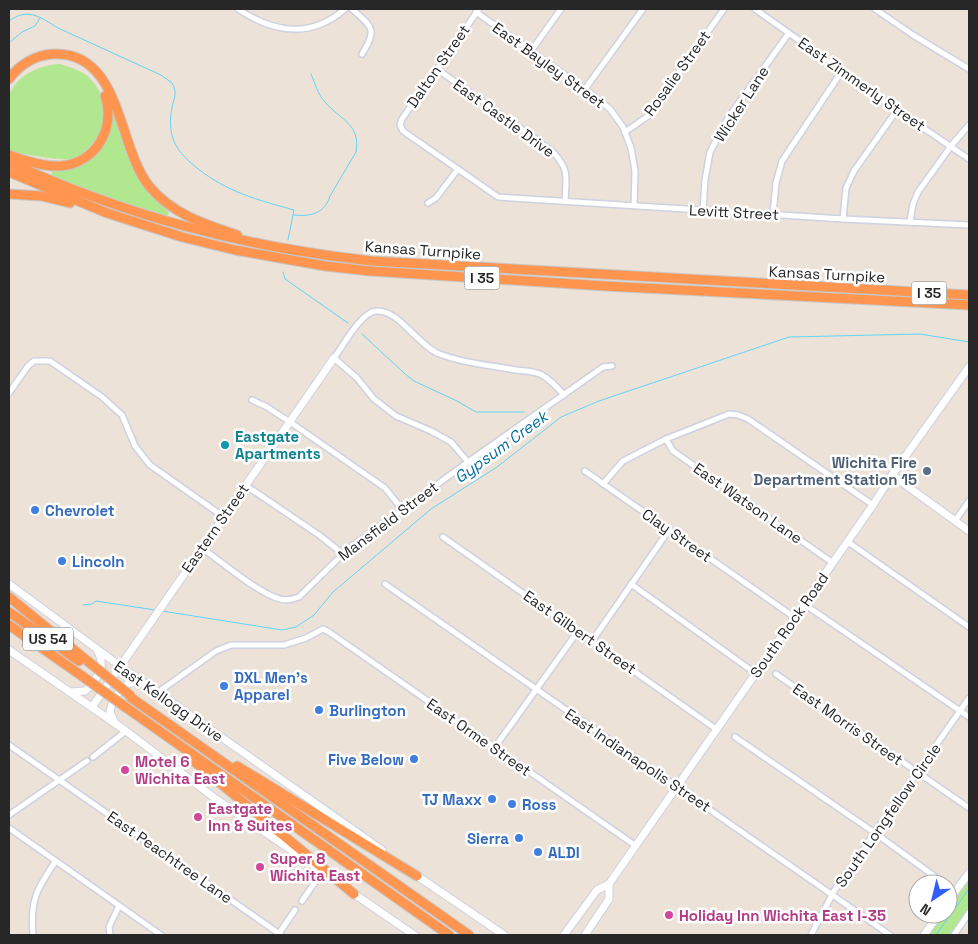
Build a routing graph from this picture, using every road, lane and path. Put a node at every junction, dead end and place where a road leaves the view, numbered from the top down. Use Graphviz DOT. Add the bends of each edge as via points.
graph roads {
  1 [pos="239,9"];
  2 [pos="333,9"];
  3 [pos="345,9"];
  4 [pos="352,9"];
  5 [pos="561,9"];
  6 [pos="643,9"];
  7 [pos="724,9"];
  8 [pos="755,9"];
  9 [pos="875,9"];
  10 [pos="478,10"];
  11 [pos="336,16"];
  12 [pos="788,33"];
  13 [pos="531,51"];
  14 [pos="362,54"];
  15 [pos="436,69"];
  16 [pos="969,69"];
  17 [pos="842,71"];
  18 [pos="9,79"];
  19 [pos="9,88"];
  20 [pos="585,89"];
  21 [pos="897,110"];
  22 [pos="969,125"];
  23 [pos="625,132"];
  24 [pos="951,146"];
  25 [pos="9,155"];
  26 [pos="969,159"];
  27 [pos="9,162"];
  28 [pos="458,169"];
  29 [pos="9,172"];
  30 [pos="9,194"];
  31 [pos="565,201"];
  32 [pos="428,203"];
  33 [pos="634,206"];
  34 [pos="703,210"];
  35 [pos="107,213"];
  36 [pos="773,214"];
  37 [pos="843,219"];
  38 [pos="910,221"];
  39 [pos="969,225"];
  40 [pos="283,249"];
  41 [pos="969,295"];
  42 [pos="969,305"];
  43 [pos="334,358"];
  44 [pos="612,366"];
  45 [pos="969,367"];
  46 [pos="9,392"];
  47 [pos="564,395"];
  48 [pos="252,400"];
  49 [pos="290,422"];
  50 [pos="666,440"];
  51 [pos="468,462"];
  52 [pos="585,471"];
  53 [pos="892,475"];
  54 [pos="603,484"];
  55 [pos="245,485"];
  56 [pos="969,501"];
  57 [pos="873,505"];
  58 [pos="402,509"];
  59 [pos="224,516"];
  60 [pos="955,521"];
  61 [pos="669,530"];
  62 [pos="969,531"];
  63 [pos="444,537"];
  64 [pos="848,542"];
  65 [pos="202,548"];
  66 [pos="343,554"];
  67 [pos="833,563"];
  68 [pos="9,584"];
  69 [pos="385,584"];
  70 [pos="631,584"];
  71 [pos="9,597"];
  72 [pos="804,604"];
  73 [pos="9,612"];
  74 [pos="794,617"];
  75 [pos="9,625"];
  76 [pos="969,627"];
  77 [pos="9,630"];
  78 [pos="578,630"];
  79 [pos="592,641"];
  80 [pos="9,650"];
  81 [pos="97,650"];
  82 [pos="89,665"];
  83 [pos="68,666"];
  84 [pos="120,666"];
  85 [pos="755,673"];
  86 [pos="776,674"];
  87 [pos="144,684"];
  88 [pos="536,690"];
  89 [pos="68,691"];
  90 [pos="158,693"];
  91 [pos="969,698"];
  92 [pos="92,708"];
  93 [pos="960,711"];
  94 [pos="969,717"];
  95 [pos="144,720"];
  96 [pos="168,724"];
  97 [pos="117,725"];
  98 [pos="716,729"];
  99 [pos="126,731"];
  100 [pos="735,737"];
  101 [pos="9,744"];
  102 [pos="495,747"];
  103 [pos="93,757"];
  104 [pos="87,761"];
  105 [pos="918,772"];
  106 [pos="58,780"];
  107 [pos="676,786"];
  108 [pos="969,808"];
  109 [pos="9,815"];
  110 [pos="9,828"];
  111 [pos="875,833"];
  112 [pos="636,846"];
  113 [pos="55,862"];
  114 [pos="322,872"];
  115 [pos="969,873"];
  116 [pos="931,874"];
  117 [pos="417,876"];
  118 [pos="608,884"];
  119 [pos="958,887"];
  120 [pos="354,894"];
  121 [pos="832,894"];
  122 [pos="302,901"];
  123 [pos="120,906"];
  124 [pos="296,910"];
  125 [pos="968,917"];
  126 [pos="932,924"];
  127 [pos="33,935"];
  128 [pos="110,935"];
  129 [pos="161,935"];
  130 [pos="279,935"];
  131 [pos="414,935"];
  132 [pos="450,935"];
  133 [pos="469,935"];
  134 [pos="504,935"];
  135 [pos="564,935"];
  136 [pos="586,935"];
  137 [pos="811,935"];
  138 [pos="890,935"];
  139 [pos="924,935"];
  140 [pos="954,935"];
  1 -- 11 [label="street" via="254,20 280,28 299,29 321,24"];
  2 -- 11 [label="street"];
  3 -- 11 [label="street"];
  4 -- 14 [label="street" via="367,22 371,31 371,40"];
  5 -- 13 [label="street"];
  6 -- 20 [label="street"];
  7 -- 23 [label="street, Rosalie Street" via="648,116"];
  8 -- 12 [label="street, East Zimmerly Street"];
  9 -- 16 [label="street"];
  10 -- 13 [label="street, East Bayley Street"];
  10 -- 15 [label="street, Dalton Street"];
  12 -- 17 [label="street, East Zimmerly Street"];
  12 -- 34 [label="street, Wicker Lane" via="728,118 710,152"];
  13 -- 20 [label="street, East Bayley Street"];
  15 -- 28 [label="street, Dalton Street" via="400,125 403,131"];
  15 -- 31 [label="street, East Castle Drive" via="563,162"];
  17 -- 21 [label="street, East Zimmerly Street"];
  17 -- 36 [label="street" via="782,161"];
  18 -- 40 [label="highway" via="19,68 44,55 63,54 90,64 109,89 135,163 166,204 210,226"];
  19 -- 25 [label="highway" via="17,76 33,64 49,59 67,60 84,66 97,79 110,114 104,138 80,161 54,166"];
  20 -- 23 [label="street, East Bayley Street" via="610,109"];
  21 -- 24 [label="street, East Zimmerly Street"];
  21 -- 37 [label="street" via="854,171 846,188"];
  22 -- 24 [label="street"];
  23 -- 33 [label="street, East Bayley Street" via="636,170"];
  24 -- 26 [label="street, East Zimmerly Street"];
  24 -- 38 [label="street" via="918,192"];
  27 -- 40 [label="highway, Kansas Turnpike / I 35" via="149,217"];
  28 -- 31 [label="street, Levitt Street" via="498,197"];
  28 -- 32 [label="street" via="436,198"];
  29 -- 35 [label="highway, Kansas Turnpike / I 35"];
  30 -- 35 [label="highway" via="41,196"];
  31 -- 33 [label="street, Levitt Street"];
  33 -- 34 [label="street, Levitt Street"];
  34 -- 36 [label="street, Levitt Street"];
  35 -- 42 [label="highway, Kansas Turnpike / I 35" via="235,250 370,271"];
  36 -- 37 [label="street, Levitt Street"];
  37 -- 38 [label="street, Levitt Street"];
  38 -- 39 [label="street, Levitt Street"];
  40 -- 41 [label="highway, Kansas Turnpike / I 35" via="372,262"];
  43 -- 47 [label="street, Eastern Street" via="365,315 374,310 381,311 395,316 434,351 454,360 540,374 552,381"];
  43 -- 49 [label="main road, Eastern Street"];
  43 -- 51 [label="street" via="374,399 396,416 451,442"];
  44 -- 47 [label="street, Mansfield Street" via="603,367"];
  45 -- 53 [label="main road, South Rock Road"];
  46 -- 59 [label="street" via="34,361 50,361 102,396 122,415 136,446 150,465"];
  47 -- 51 [label="street, Mansfield Street"];
  48 -- 49 [label="street"];
  49 -- 55 [label="main road, Eastern Street"];
  49 -- 58 [label="street" via="385,488"];
  50 -- 54 [label="street" via="623,461"];
  50 -- 57 [label="street" via="729,414 738,415"];
  50 -- 67 [label="street, East Watson Lane" via="673,450"];
  51 -- 58 [label="street, Mansfield Street"];
  52 -- 54 [label="street, Clay Street"];
  53 -- 57 [label="main road, South Rock Road"];
  53 -- 60 [label="main road"];
  54 -- 61 [label="street, Clay Street"];
  55 -- 59 [label="main road, Eastern Street"];
  55 -- 66 [label="street"];
  56 -- 60 [label="street"];
  57 -- 64 [label="main road, South Rock Road"];
  58 -- 66 [label="street, Mansfield Street"];
  59 -- 65 [label="main road, Eastern Street"];
  60 -- 62 [label="main road"];
  61 -- 70 [label="street"];
  61 -- 74 [label="street, Clay Street"];
  63 -- 78 [label="street, East Gilbert Street"];
  64 -- 67 [label="main road, South Rock Road"];
  64 -- 76 [label="street"];
  65 -- 66 [label="street, Mansfield Street" via="262,590 289,601 299,597"];
  65 -- 84 [label="main road, Eastern Street"];
  67 -- 72 [label="main road, South Rock Road"];
  68 -- 81 [label="main road, East Kellogg Drive"];
  69 -- 88 [label="street, East Indianapolis Street"];
  70 -- 79 [label="street"];
  70 -- 85 [label="street"];
  71 -- 82 [label="highway"];
  72 -- 74 [label="main road, South Rock Road"];
  72 -- 93 [label="street"];
  73 -- 82 [label="highway, US 54"];
  74 -- 85 [label="main road, South Rock Road"];
  75 -- 83 [label="highway, US 54"];
  77 -- 83 [label="highway"];
  78 -- 79 [label="street, East Gilbert Street"];
  78 -- 88 [label="street"];
  79 -- 98 [label="street, East Gilbert Street"];
  80 -- 89 [label="main road"];
  81 -- 84 [label="main road, East Kellogg Drive"];
  81 -- 89 [label="main road" via="103,661 101,670 84,691"];
  82 -- 96 [label="highway, US 54, bridge"];
  83 -- 95 [label="highway, US 54, bridge"];
  84 -- 87 [label="main road, East Kellogg Drive"];
  84 -- 92 [label="main road, Eastern Street"];
  85 -- 98 [label="main road, South Rock Road"];
  86 -- 105 [label="street, East Morris Street"];
  87 -- 90 [label="main road, East Kellogg Drive"];
  87 -- 97 [label="main road" via="136,681 127,684 114,701 110,712"];
  88 -- 102 [label="street"];
  88 -- 107 [label="street, East Indianapolis Street"];
  89 -- 92 [label="main road"];
  90 -- 102 [label="street, East Orme Street" via="225,647 284,645 323,629"];
  90 -- 117 [label="main road, East Kellogg Drive"];
  91 -- 93 [label="street, South Longfellow Circle"];
  92 -- 97 [label="main road"];
  93 -- 94 [label="street"];
  93 -- 105 [label="street, South Longfellow Circle"];
  95 -- 120 [label="highway"];
  95 -- 132 [label="highway, US 54"];
  96 -- 117 [label="highway"];
  96 -- 133 [label="highway, US 54"];
  97 -- 99 [label="main road"];
  98 -- 107 [label="main road, South Rock Road"];
  99 -- 103 [label="street"];
  99 -- 114 [label="main road"];
  100 -- 111 [label="street"];
  101 -- 106 [label="street, East Peachtree Lane"];
  102 -- 112 [label="street, East Orme Street"];
  104 -- 106 [label="street"];
  105 -- 108 [label="street, East Morris Street"];
  105 -- 111 [label="street, South Longfellow Circle"];
  106 -- 109 [label="street"];
  106 -- 130 [label="street, East Peachtree Lane"];
  107 -- 112 [label="main road, South Rock Road"];
  107 -- 121 [label="street, East Indianapolis Street"];
  110 -- 113 [label="street"];
  111 -- 116 [label="street"];
  111 -- 121 [label="street, South Longfellow Circle"];
  112 -- 118 [label="main road, South Rock Road"];
  113 -- 123 [label="street"];
  113 -- 127 [label="street" via="36,892 31,914"];
  114 -- 120 [label="main road"];
  114 -- 122 [label="street"];
  115 -- 119 [label="main road"];
  117 -- 134 [label="main road, East Kellogg Drive"];
  118 -- 135 [label="main road, South Rock Road" via="597,890"];
  118 -- 136 [label="main road, South Rock Road" via="609,899"];
  120 -- 131 [label="main road"];
  121 -- 137 [label="street, South Longfellow Circle"];
  121 -- 138 [label="street, East Indianapolis Street"];
  123 -- 128 [label="street" via="109,927"];
  123 -- 129 [label="street"];
  124 -- 130 [label="street"];
  125 -- 140 [label="street"];
  126 -- 139 [label="main road"];
}
